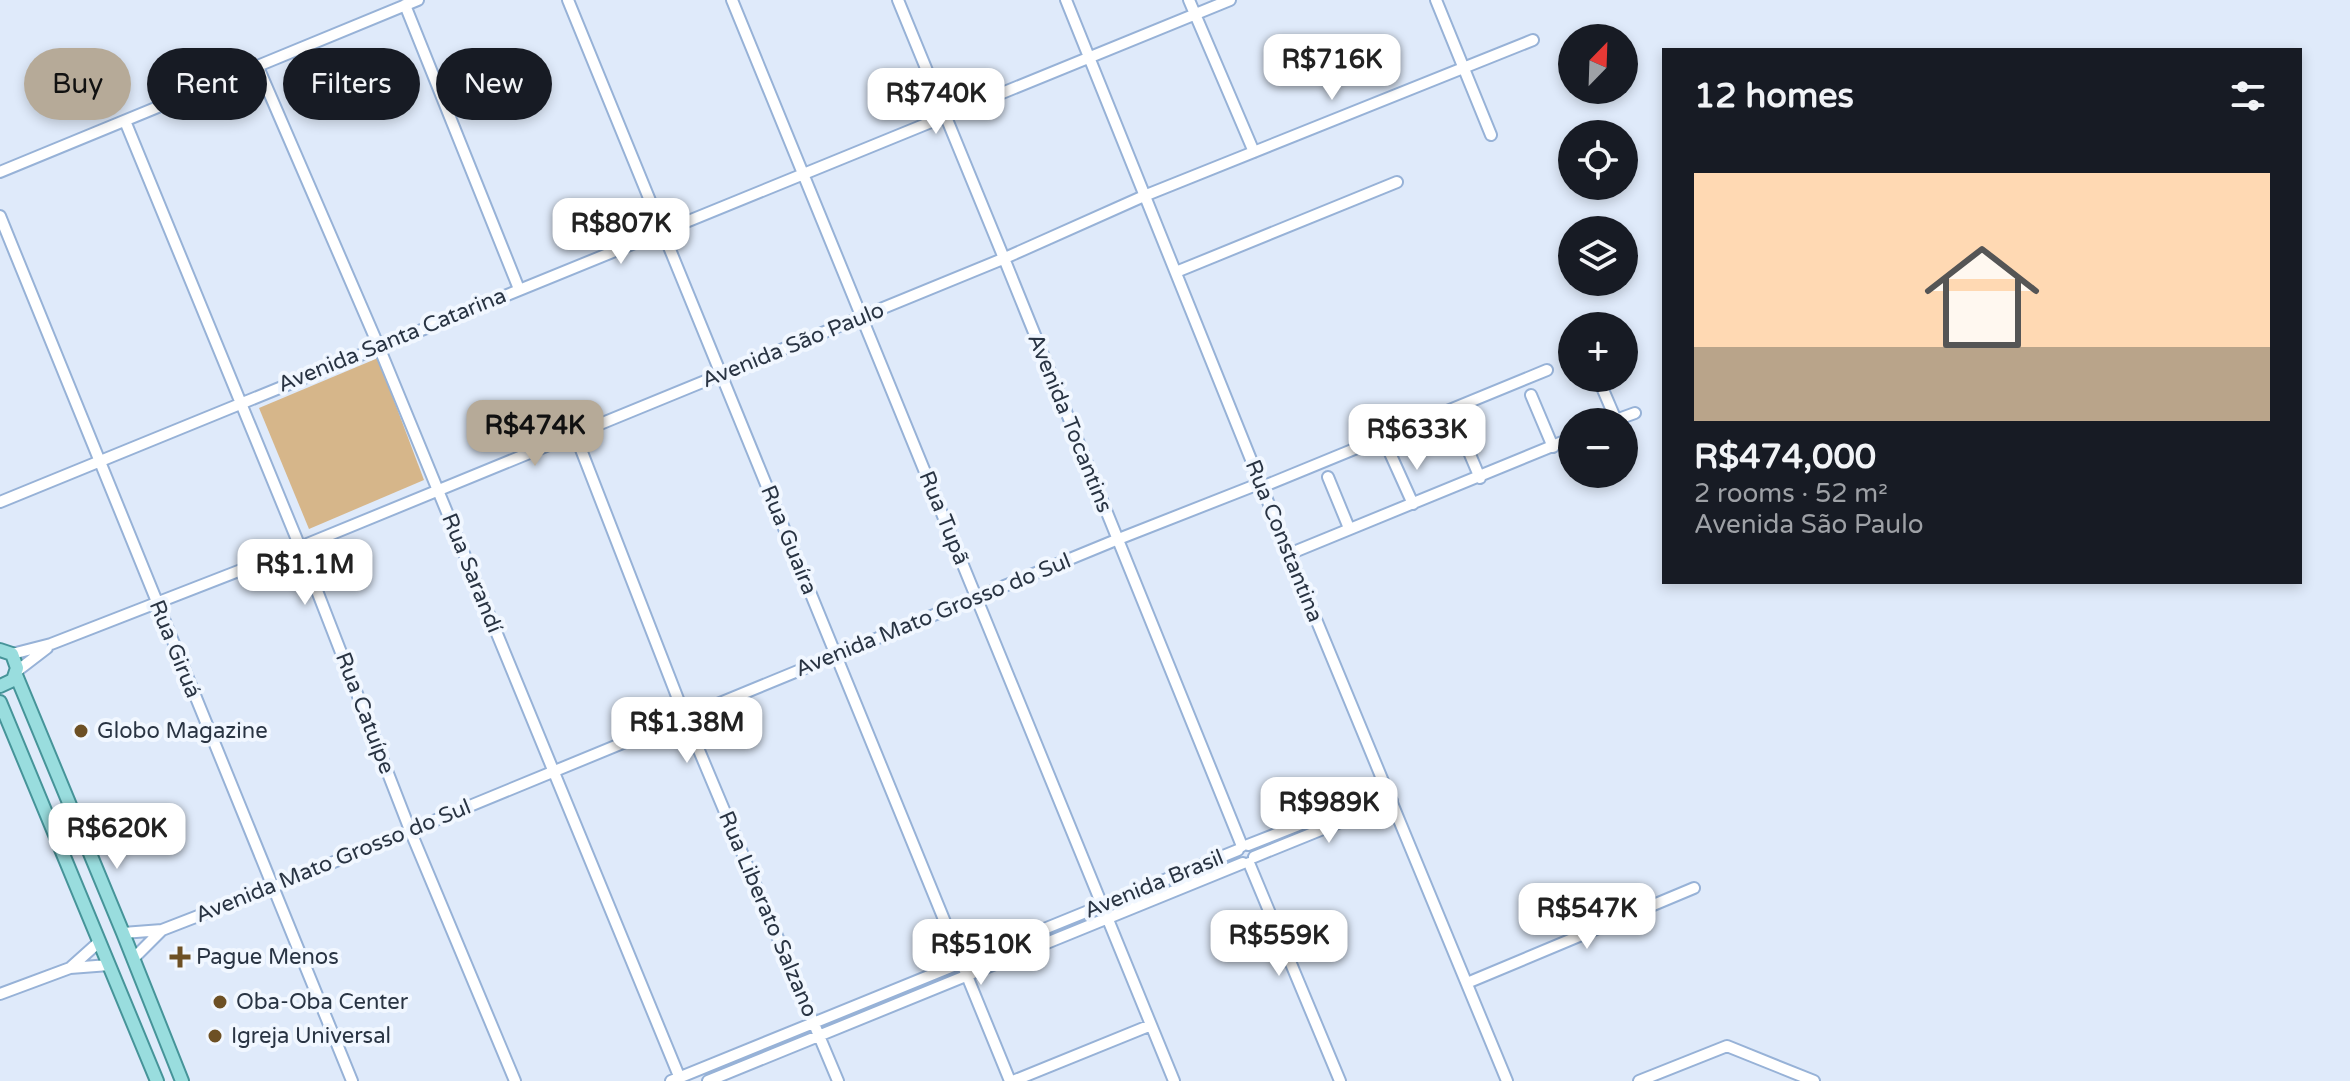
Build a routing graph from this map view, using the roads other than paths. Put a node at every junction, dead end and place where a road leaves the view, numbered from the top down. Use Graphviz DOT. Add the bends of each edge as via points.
graph roads {
  1 [pos="418,0"];
  2 [pos="568,0"];
  3 [pos="732,0"];
  4 [pos="898,0"];
  5 [pos="1066,0"];
  6 [pos="1189,0"];
  7 [pos="1230,0"];
  8 [pos="1436,0"];
  9 [pos="405,5"];
  10 [pos="1195,14"];
  11 [pos="1533,40"];
  12 [pos="1089,57"];
  13 [pos="267,63"];
  14 [pos="1464,68"];
  15 [pos="267,88"];
  16 [pos="147,112"];
  17 [pos="946,116"];
  18 [pos="125,121"];
  19 [pos="1491,135"];
  20 [pos="1254,152"];
  21 [pos="0,172"];
  22 [pos="803,175"];
  23 [pos="1397,182"];
  24 [pos="1144,196"];
  25 [pos="0,216"];
  26 [pos="662,231"];
  27 [pos="1005,258"];
  28 [pos="1176,272"];
  29 [pos="519,289"];
  30 [pos="862,317"];
  31 [pos="379,347"];
  32 [pos="1547,370"];
  33 [pos="721,374"];
  34 [pos="1531,395"];
  35 [pos="241,402"];
  36 [pos="1455,419"];
  37 [pos="575,434"];
  38 [pos="1558,445"];
  39 [pos="1553,447"];
  40 [pos="1390,453"];
  41 [pos="100,461"];
  42 [pos="1328,477"];
  43 [pos="1480,478"];
  44 [pos="1261,485"];
  45 [pos="438,490"];
  46 [pos="0,502"];
  47 [pos="1413,504"];
  48 [pos="1349,528"];
  49 [pos="1116,540"];
  50 [pos="300,547"];
  51 [pos="1289,554"];
  52 [pos="977,598"];
  53 [pos="156,601"];
  54 [pos="0,637"];
  55 [pos="51,644"];
  56 [pos="6,651"];
  57 [pos="836,655"];
  58 [pos="16,673"];
  59 [pos="0,686"];
  60 [pos="0,702"];
  61 [pos="685,717"];
  62 [pos="554,771"];
  63 [pos="1387,790"];
  64 [pos="1392,801"];
  65 [pos="410,830"];
  66 [pos="1242,847"];
  67 [pos="1248,861"];
  68 [pos="273,887"];
  69 [pos="1694,888"];
  70 [pos="1103,906"];
  71 [pos="1108,918"];
  72 [pos="162,930"];
  73 [pos="123,933"];
  74 [pos="99,942"];
  75 [pos="133,959"];
  76 [pos="962,962"];
  77 [pos="109,965"];
  78 [pos="70,968"];
  79 [pos="967,975"];
  80 [pos="1467,983"];
  81 [pos="0,994"];
  82 [pos="813,1022"];
  83 [pos="1151,1025"];
  84 [pos="819,1035"];
  85 [pos="677,1080"];
  86 [pos="1503,1080"];
  87 [pos="157,1081"];
  88 [pos="182,1081"];
  89 [pos="352,1081"];
  90 [pos="515,1081"];
  91 [pos="708,1081"];
  92 [pos="838,1081"];
  93 [pos="1012,1081"];
  94 [pos="1174,1081"];
  95 [pos="1340,1081"];
  96 [pos="1639,1081"];
  97 [pos="1814,1081"];
  1 -- 9 [label="street"];
  2 -- 26 [label="street, Rua Guaíra"];
  3 -- 22 [label="street, Rua Tupã"];
  4 -- 17 [label="street, Avenida Tocantins"];
  5 -- 12 [label="street, Rua Constantina"];
  6 -- 10 [label="street"];
  7 -- 10 [label="street, Avenida Santa Catarina"];
  8 -- 14 [label="street"];
  9 -- 13 [label="street"];
  9 -- 29 [label="street"];
  10 -- 12 [label="street, Avenida Santa Catarina"];
  10 -- 20 [label="street"];
  11 -- 14 [label="street, Avenida São Paulo"];
  12 -- 17 [label="street, Avenida Santa Catarina"];
  12 -- 24 [label="street, Rua Constantina"];
  14 -- 19 [label="street"];
  14 -- 20 [label="street, Avenida São Paulo"];
  15 -- 31 [label="street, Rua Sarandí"];
  16 -- 18 [label="street"];
  17 -- 22 [label="street, Avenida Santa Catarina"];
  17 -- 27 [label="street, Avenida Tocantins"];
  18 -- 21 [label="street"];
  18 -- 35 [label="street, Rua Catuípe"];
  20 -- 24 [label="street, Avenida São Paulo"];
  22 -- 26 [label="street, Avenida Santa Catarina"];
  22 -- 30 [label="street, Rua Tupã"];
  23 -- 28 [label="street"];
  24 -- 27 [label="street, Avenida São Paulo"];
  24 -- 28 [label="street, Rua Constantina"];
  25 -- 41 [label="street, Rua Giruá"];
  26 -- 29 [label="street, Avenida Santa Catarina"];
  26 -- 33 [label="street, Rua Guaíra"];
  27 -- 30 [label="street, Avenida São Paulo"];
  27 -- 49 [label="street, Avenida Tocantins"];
  28 -- 44 [label="street, Rua Constantina"];
  29 -- 31 [label="street, Avenida Santa Catarina"];
  30 -- 33 [label="street, Avenida São Paulo"];
  30 -- 52 [label="street, Rua Tupã"];
  31 -- 35 [label="street, Avenida Santa Catarina"];
  31 -- 45 [label="street, Rua Sarandí"];
  32 -- 44 [label="street, Avenida Mato Grosso do Sul"];
  33 -- 37 [label="street, Avenida São Paulo"];
  33 -- 57 [label="street, Rua Guaíra"];
  34 -- 39 [label="street"];
  35 -- 41 [label="street, Avenida Santa Catarina"];
  35 -- 50 [label="street, Rua Catuípe"];
  36 -- 43 [label="street"];
  37 -- 45 [label="street, Avenida São Paulo"];
  37 -- 61 [label="street, Rua Liberato Salzano"];
  38 -- 39 [label="street"];
  39 -- 43 [label="street"];
  40 -- 47 [label="street"];
  41 -- 46 [label="street, Avenida Santa Catarina"];
  41 -- 53 [label="street, Rua Giruá"];
  42 -- 48 [label="street"];
  43 -- 47 [label="street"];
  44 -- 49 [label="street, Avenida Mato Grosso do Sul"];
  44 -- 51 [label="street, Rua Constantina"];
  45 -- 50 [label="street, Avenida São Paulo"];
  45 -- 62 [label="street, Rua Sarandí"];
  47 -- 48 [label="street"];
  48 -- 51 [label="street"];
  49 -- 52 [label="street, Avenida Mato Grosso do Sul"];
  49 -- 66 [label="street, Avenida Tocantins"];
  50 -- 53 [label="street, Avenida São Paulo"];
  50 -- 65 [label="street, Rua Catuípe"];
  51 -- 63 [label="street, Rua Constantina"];
  52 -- 57 [label="street, Avenida Mato Grosso do Sul"];
  52 -- 70 [label="street, Rua Tupã"];
  53 -- 55 [label="street, Avenida São Paulo"];
  53 -- 68 [label="street, Rua Giruá"];
  54 -- 56 [label="main road"];
  55 -- 56 [label="street, Avenida São Paulo"];
  55 -- 58 [label="street, Avenida São Paulo"];
  56 -- 58 [label="main road" via="16,661"];
  57 -- 61 [label="street, Avenida Mato Grosso do Sul"];
  57 -- 76 [label="street, Rua Guaíra"];
  58 -- 59 [label="main road"];
  58 -- 73 [label="main road"];
  60 -- 74 [label="main road"];
  61 -- 62 [label="street, Avenida Mato Grosso do Sul"];
  61 -- 82 [label="street, Rua Liberato Salzano"];
  62 -- 65 [label="street, Avenida Mato Grosso do Sul"];
  62 -- 85 [label="street, Rua Sarandí"];
  63 -- 64 [label="street, Rua Constantina"];
  63 -- 66 [label="street, Avenida Brasil"];
  64 -- 67 [label="street, Avenida Brasil"];
  64 -- 80 [label="street, Rua Constantina"];
  65 -- 68 [label="street, Avenida Mato Grosso do Sul"];
  65 -- 90 [label="street, Rua Catuípe"];
  66 -- 67 [label="street" via="1238,858"];
  66 -- 67 [label="street" via="1253,850"];
  66 -- 70 [label="street, Avenida Brasil"];
  67 -- 71 [label="street, Avenida Brasil"];
  67 -- 95 [label="street"];
  68 -- 72 [label="street, Avenida Mato Grosso do Sul"];
  68 -- 89 [label="street, Rua Giruá"];
  69 -- 80 [label="street"];
  70 -- 71 [label="street, Rua Tupã"];
  70 -- 76 [label="street, Avenida Brasil"];
  71 -- 79 [label="street, Avenida Brasil"];
  71 -- 83 [label="street, Rua Tupã"];
  72 -- 73 [label="street"];
  72 -- 75 [label="street"];
  73 -- 75 [label="main road"];
  74 -- 77 [label="main road"];
  74 -- 78 [label="street"];
  75 -- 88 [label="main road"];
  76 -- 79 [label="street, Rua Guaíra"];
  76 -- 82 [label="street, Avenida Brasil"];
  77 -- 78 [label="street"];
  77 -- 87 [label="main road"];
  78 -- 81 [label="street"];
  79 -- 84 [label="street, Avenida Brasil"];
  79 -- 93 [label="street, Rua Guaíra"];
  80 -- 86 [label="street, Rua Constantina"];
  82 -- 84 [label="street, Rua Liberato Salzano"];
  82 -- 85 [label="street, Avenida Brasil"];
  83 -- 93 [label="street"];
  83 -- 94 [label="street, Rua Tupã"];
  84 -- 91 [label="street, Avenida Brasil"];
  84 -- 92 [label="street, Rua Liberato Salzano"];
  96 -- 97 [label="street" via="1727,1046"];
}
